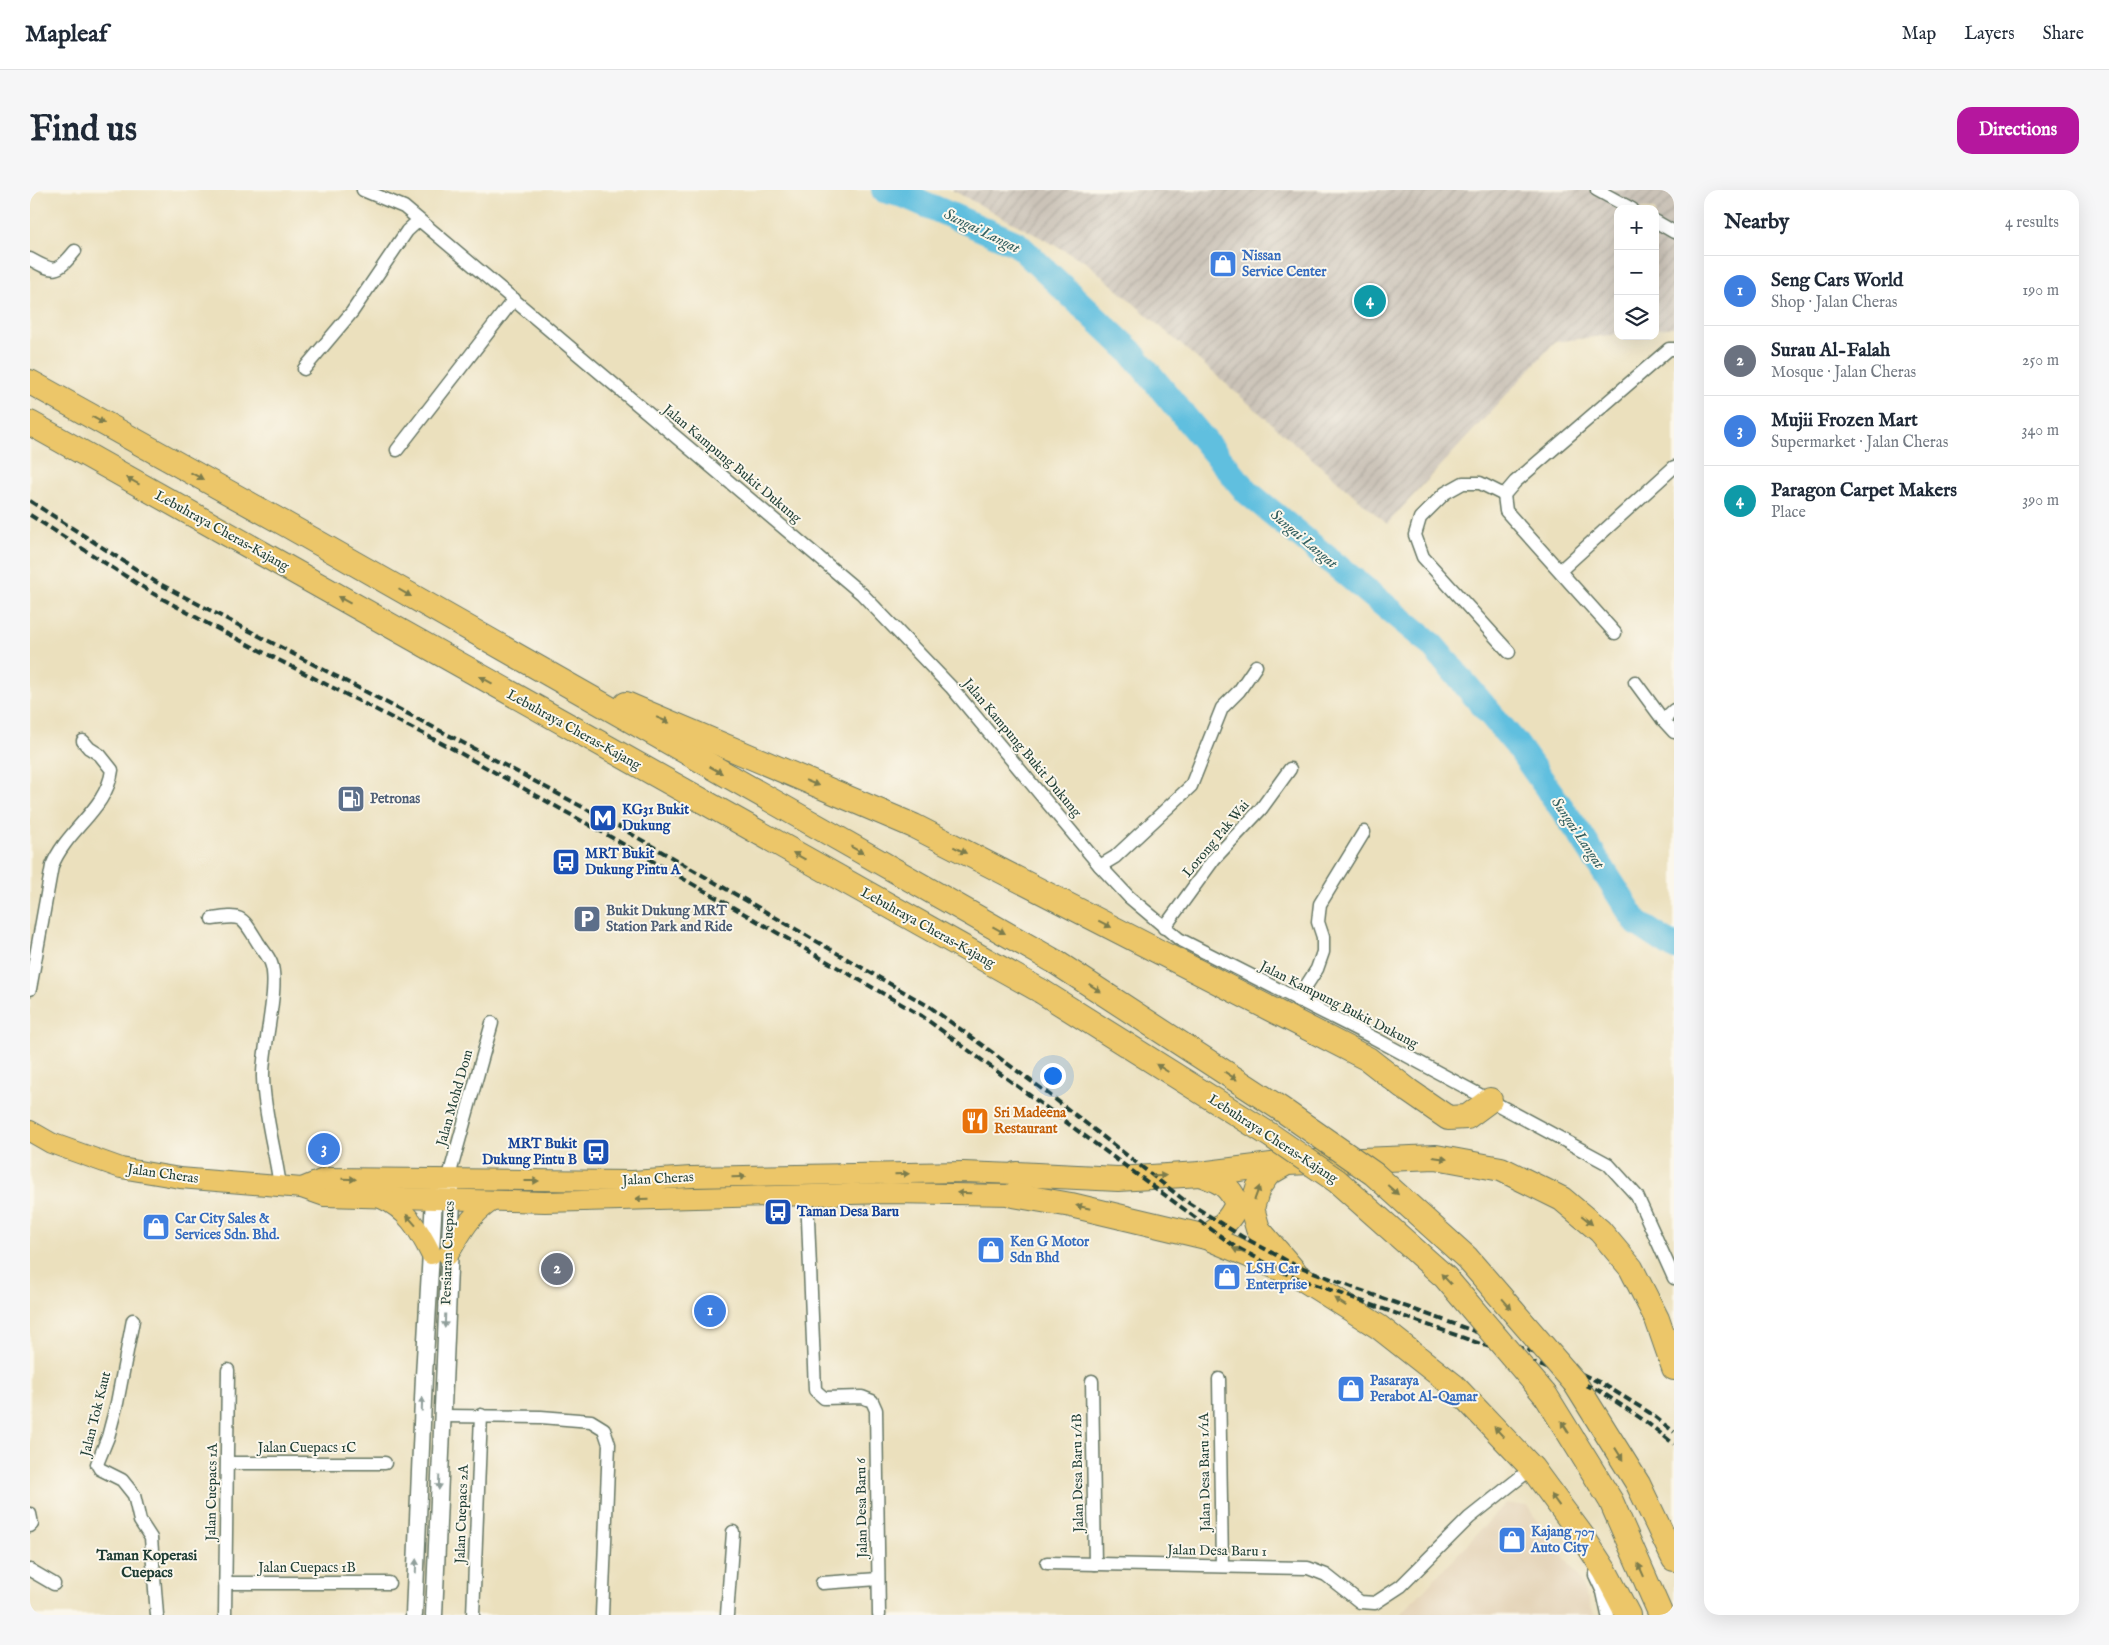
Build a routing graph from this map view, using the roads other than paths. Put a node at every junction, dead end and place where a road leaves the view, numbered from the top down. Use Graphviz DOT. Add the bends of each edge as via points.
graph roads {
  1 [pos="363,190"];
  2 [pos="1597,190"];
  3 [pos="1625,205"];
  4 [pos="419,220"];
  5 [pos="1659,223"];
  6 [pos="1674,232"];
  7 [pos="75,251"];
  8 [pos="30,259"];
  9 [pos="514,299"];
  10 [pos="1674,349"];
  11 [pos="304,369"];
  12 [pos="30,382"];
  13 [pos="30,424"];
  14 [pos="397,450"];
  15 [pos="1674,467"];
  16 [pos="1504,495"];
  17 [pos="1560,570"];
  18 [pos="1615,633"];
  19 [pos="1509,652"];
  20 [pos="521,660"];
  21 [pos="1256,666"];
  22 [pos="1635,682"];
  23 [pos="1674,710"];
  24 [pos="1663,720"];
  25 [pos="1674,732"];
  26 [pos="83,741"];
  27 [pos="1290,769"];
  28 [pos="1364,832"];
  29 [pos="1100,866"];
  30 [pos="212,919"];
  31 [pos="1164,928"];
  32 [pos="30,989"];
  33 [pos="1297,1000"];
  34 [pos="492,1023"];
  35 [pos="1490,1100"];
  36 [pos="30,1131"];
  37 [pos="1287,1163"];
  38 [pos="1200,1174"];
  39 [pos="1014,1185"];
  40 [pos="280,1186"];
  41 [pos="302,1188"];
  42 [pos="444,1193"];
  43 [pos="807,1195"];
  44 [pos="379,1198"];
  45 [pos="492,1201"];
  46 [pos="1206,1237"];
  47 [pos="440,1255"];
  48 [pos="1300,1277"];
  49 [pos="1674,1278"];
  50 [pos="133,1320"];
  51 [pos="1674,1368"];
  52 [pos="228,1370"];
  53 [pos="1219,1379"];
  54 [pos="1092,1381"];
  55 [pos="481,1415"];
  56 [pos="442,1416"];
  57 [pos="228,1463"];
  58 [pos="385,1463"];
  59 [pos="1532,1468"];
  60 [pos="30,1514"];
  61 [pos="30,1526"];
  62 [pos="733,1532"];
  63 [pos="1583,1537"];
  64 [pos="1674,1559"];
  65 [pos="1048,1563"];
  66 [pos="1095,1564"];
  67 [pos="1222,1565"];
  68 [pos="30,1570"];
  69 [pos="878,1579"];
  70 [pos="225,1583"];
  71 [pos="389,1583"];
  72 [pos="822,1583"];
  73 [pos="54,1584"];
  74 [pos="157,1615"];
  75 [pos="225,1615"];
  76 [pos="414,1615"];
  77 [pos="434,1615"];
  78 [pos="473,1615"];
  79 [pos="602,1615"];
  80 [pos="727,1615"];
  81 [pos="879,1615"];
  82 [pos="1608,1615"];
  83 [pos="1628,1615"];
  84 [pos="1660,1615"];
  1 -- 4 [label="street, Jalan Kampung Bukit Dukung" via="404,208"];
  2 -- 3 [label="street"];
  4 -- 9 [label="street, Jalan Kampung Bukit Dukung"];
  4 -- 11 [label="street" via="407,231 352,312"];
  5 -- 6 [label="street"];
  7 -- 8 [label="street" via="61,268 54,270"];
  9 -- 14 [label="street"];
  9 -- 29 [label="street, Jalan Kampung Bukit Dukung" via="862,594 951,687"];
  10 -- 16 [label="street" via="1669,349"];
  12 -- 20 [label="highway, Lebuhraya Cheras–Kajang, one-way"];
  84 -- 13 [label="highway, Lebuhraya Cheras–Kajang, one-way, bridge" via="1611,1501 1546,1396 1445,1277 1338,1181 1040,991"];
  15 -- 17 [label="street"];
  16 -- 17 [label="street" via="1506,511"];
  16 -- 19 [label="street" via="1480,483 1463,483 1445,493 1420,518 1415,535 1423,556"];
  17 -- 18 [label="street"];
  20 -- 35 [label="highway, one-way" via="914,826 1368,1059 1448,1118 1467,1117"];
  20 -- 64 [label="highway, Lebuhraya Cheras–Kajang, one-way, bridge" via="1054,961 1281,1109 1374,1174 1467,1258 1574,1382 1638,1484"];
  21 -- 29 [label="street" via="1222,708 1191,786"];
  22 -- 24 [label="street"];
  23 -- 24 [label="street"];
  24 -- 25 [label="street"];
  26 -- 32 [label="street" via="112,770 111,777 105,794 57,852"];
  27 -- 31 [label="street, Lorong Pak Wai" via="1260,809 1214,859"];
  28 -- 33 [label="street" via="1320,904 1318,922 1323,952 1317,969"];
  29 -- 31 [label="street, Jalan Kampung Bukit Dukung"];
  30 -- 40 [label="street" via="235,916 244,920 271,964 273,986 263,1076 267,1119"];
  31 -- 33 [label="street, Jalan Kampung Bukit Dukung" via="1179,939"];
  33 -- 35 [label="street, Jalan Kampung Bukit Dukung"];
  34 -- 42 [label="street, Jalan Mohd Dom"];
  35 -- 49 [label="street, Jalan Kampung Bukit Dukung" via="1608,1164 1637,1196"];
  36 -- 40 [label="main road, Jalan Cheras" via="121,1168 180,1178"];
  37 -- 38 [label="highway"];
  48 -- 37 [label="highway, one-way" via="1258,1229 1252,1208 1258,1188 1268,1174"];
  37 -- 51 [label="highway, one-way" via="1436,1156 1501,1169 1562,1199 1600,1231 1631,1268 1657,1319"];
  39 -- 38 [label="highway, one-way"];
  38 -- 46 [label="highway" via="1219,1181 1232,1191 1237,1204 1222,1228"];
  42 -- 39 [label="main road, Jalan Cheras, one-way" via="691,1177 963,1172"];
  39 -- 43 [label="main road, Jalan Cheras, one-way" via="936,1193"];
  46 -- 39 [label="highway, one-way" via="1071,1204"];
  40 -- 41 [label="main road, Jalan Cheras"];
  41 -- 42 [label="main road, Jalan Cheras, one-way" via="326,1178"];
  41 -- 44 [label="main road, Jalan Cheras" via="325,1196"];
  42 -- 44 [label="main road, Jalan Cheras"];
  42 -- 45 [label="main road, Jalan Cheras"];
  42 -- 47 [label="street, Persiaran Cuepacs"];
  43 -- 45 [label="main road, Jalan Cheras, one-way"];
  43 -- 69 [label="street, Jalan Desa Baru 6" via="815,1390 824,1398 862,1397 872,1401 876,1410"];
  47 -- 44 [label="main road, one-way" via="408,1216"];
  45 -- 47 [label="main road" via="478,1210"];
  48 -- 46 [label="highway, one-way"];
  47 -- 56 [label="street, Persiaran Cuepacs, one-way"];
  76 -- 47 [label="street, Persiaran Cuepacs, one-way" via="423,1386"];
  59 -- 48 [label="highway, one-way" via="1454,1386 1379,1328"];
  50 -- 74 [label="street, Jalan Tok Kaut" via="108,1437 97,1464 100,1470 122,1480 134,1495 140,1521 151,1538"];
  52 -- 57 [label="street, Jalan Cuepacs 1A"];
  53 -- 67 [label="street, Jalan Desa Baru 1/1A"];
  54 -- 66 [label="street, Jalan Desa Baru 1/1B"];
  55 -- 56 [label="street"];
  55 -- 78 [label="street, Jalan Cuepacs 2A"];
  55 -- 79 [label="street" via="591,1421 604,1429 609,1444"];
  56 -- 77 [label="street, Persiaran Cuepacs, one-way"];
  57 -- 58 [label="street, Jalan Cuepacs 1C"];
  57 -- 70 [label="street, Jalan Cuepacs 1A"];
  63 -- 59 [label="highway, one-way"];
  59 -- 67 [label="street, Jalan Desa Baru 1" via="1469,1518 1401,1586 1375,1603 1360,1602 1326,1575 1308,1568"];
  60 -- 61 [label="street"];
  62 -- 80 [label="street"];
  63 -- 82 [label="street"];
  63 -- 83 [label="highway"];
  65 -- 66 [label="street, Jalan Desa Baru 1"];
  66 -- 67 [label="street, Jalan Desa Baru 1"];
  68 -- 73 [label="street"];
  69 -- 72 [label="street"];
  69 -- 81 [label="street, Jalan Desa Baru 6"];
  70 -- 71 [label="street, Jalan Cuepacs 1B"];
  70 -- 75 [label="street, Jalan Cuepacs 1A"];
}
